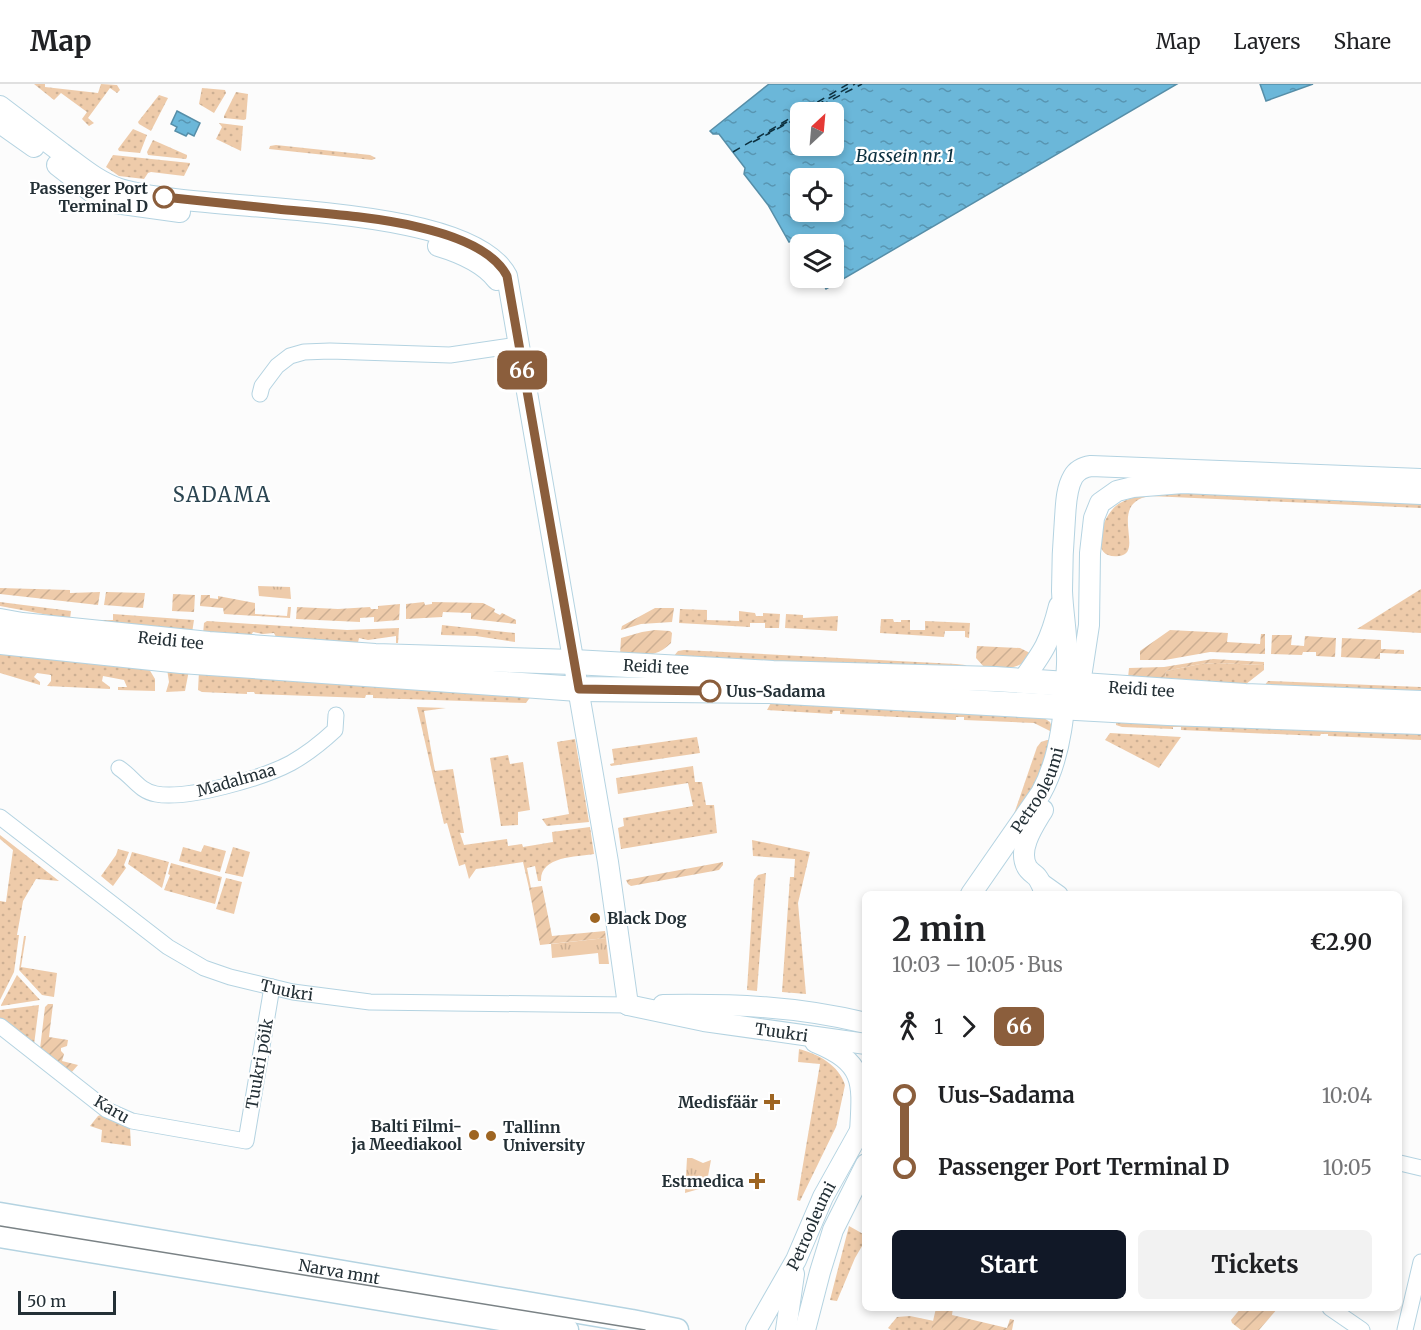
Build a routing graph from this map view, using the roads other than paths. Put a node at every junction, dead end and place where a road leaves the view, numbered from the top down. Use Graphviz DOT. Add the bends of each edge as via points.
graph roads {
  1 [pos="3,122"];
  2 [pos="374,219"];
  3 [pos="354,230"];
  4 [pos="511,303"];
  5 [pos="518,345"];
  6 [pos="260,394"];
  7 [pos="1421,479"];
  8 [pos="1421,494"];
  9 [pos="1062,591"];
  10 [pos="7,624"];
  11 [pos="0,642"];
  12 [pos="574,662"];
  13 [pos="1022,681"];
  14 [pos="1073,684"];
  15 [pos="579,689"];
  16 [pos="1421,703"];
  17 [pos="1070,708"];
  18 [pos="336,715"];
  19 [pos="1421,722"];
  20 [pos="119,768"];
  21 [pos="0,817"];
  22 [pos="989,867"];
  23 [pos="1037,880"];
  24 [pos="973,891"];
  25 [pos="1055,891"];
  26 [pos="272,987"];
  27 [pos="628,1005"];
  28 [pos="862,1022"];
  29 [pos="0,1026"];
  30 [pos="793,1033"];
  31 [pos="862,1043"];
  32 [pos="862,1091"];
  33 [pos="862,1128"];
  34 [pos="246,1140"];
  35 [pos="1402,1163"];
  36 [pos="1421,1168"];
  37 [pos="862,1172"];
  38 [pos="0,1214"];
  39 [pos="0,1236"];
  40 [pos="796,1260"];
  41 [pos="1421,1262"];
  42 [pos="813,1305"];
  43 [pos="1334,1311"];
  44 [pos="567,1330"];
  45 [pos="677,1330"];
  46 [pos="756,1330"];
  47 [pos="786,1330"];
  48 [pos="805,1330"];
  49 [pos="821,1330"];
  50 [pos="1362,1330"];
  51 [pos="1405,1330"];
  1 -- 2 [label="street" via="117,188"];
  1 -- 3 [label="street" via="83,186 115,203"];
  2 -- 3 [label="street"];
  2 -- 4 [label="street" via="417,227 482,250 495,259 507,276"];
  3 -- 4 [label="street" via="388,233 448,249 486,269"];
  4 -- 5 [label="street"];
  5 -- 6 [label="street" via="450,356 304,352 277,366"];
  5 -- 12 [label="street"];
  7 -- 9 [label="street" via="1085,467 1077,471 1069,487"];
  8 -- 14 [label="street" via="1183,483 1133,486 1117,491 1100,503 1094,518 1089,625"];
  9 -- 13 [label="street" via="1052,635"];
  9 -- 14 [label="street"];
  10 -- 12 [label="main road, Reidi tee" via="295,651"];
  11 -- 15 [label="main road, Reidi tee" via="194,662"];
  12 -- 13 [label="main road, Reidi tee"];
  12 -- 15 [label="street"];
  13 -- 14 [label="main road, Reidi tee"];
  14 -- 16 [label="main road, Reidi tee"];
  14 -- 17 [label="street"];
  15 -- 17 [label="main road, Reidi tee" via="769,691"];
  15 -- 27 [label="street"];
  17 -- 19 [label="main road, Reidi tee"];
  17 -- 22 [label="street, Petrooleumi" via="1049,780"];
  17 -- 23 [label="street, Petrooleumi" via="1065,765 1025,846"];
  18 -- 20 [label="street, Madalmaa" via="335,730 314,749 244,781 186,794 156,794 137,786"];
  21 -- 26 [label="street, Tuukri" via="168,947 204,968"];
  22 -- 23 [label="street" via="1006,865"];
  22 -- 24 [label="street, Petrooleumi"];
  23 -- 25 [label="street"];
  26 -- 27 [label="street, Tuukri" via="370,1002"];
  26 -- 34 [label="street, Tuukri põik"];
  27 -- 28 [label="street, Tuukri" via="776,1007"];
  27 -- 30 [label="street, Tuukri" via="704,1021"];
  29 -- 34 [label="street, Karu" via="107,1110 132,1121"];
  30 -- 31 [label="street, Tuukri"];
  30 -- 32 [label="street" via="850,1062"];
  33 -- 40 [label="street, Petrooleumi" via="823,1197"];
  35 -- 36 [label="street"];
  37 -- 42 [label="street, Petrooleumi" via="833,1230"];
  38 -- 45 [label="main road, Narva mnt"];
  39 -- 44 [label="main road, Narva mnt"];
  40 -- 46 [label="street, Petrooleumi"];
  40 -- 47 [label="street"];
  41 -- 51 [label="street"];
  42 -- 48 [label="street, Petrooleumi"];
  42 -- 49 [label="street"];
  43 -- 50 [label="street"];
}
